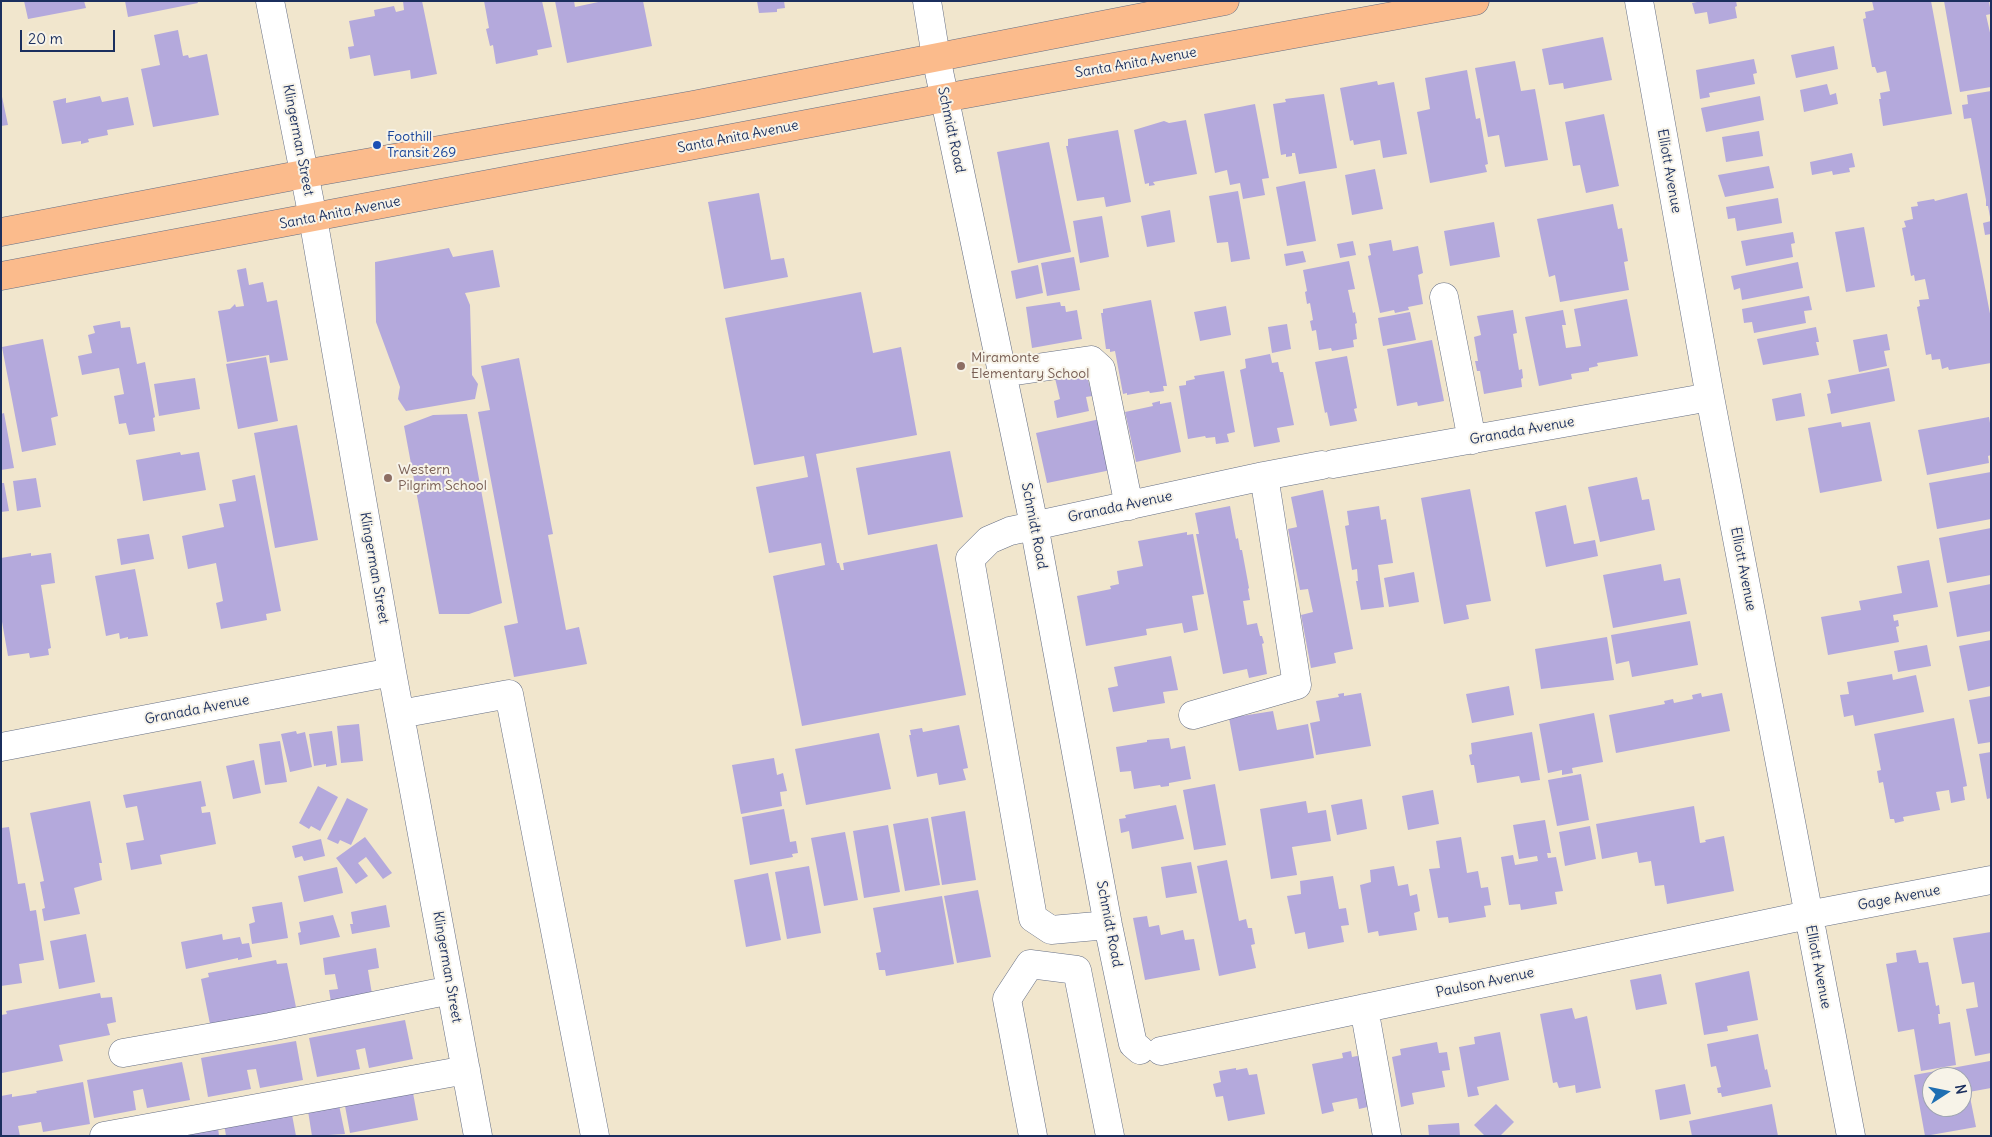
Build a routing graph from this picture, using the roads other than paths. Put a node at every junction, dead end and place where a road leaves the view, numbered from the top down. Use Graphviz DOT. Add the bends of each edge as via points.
graph roads {
  1 [pos="270,1"];
  2 [pos="927,1"];
  3 [pos="1225,1"];
  4 [pos="1475,1"];
  5 [pos="1639,1"];
  6 [pos="936,57"];
  7 [pos="944,98"];
  8 [pos="304,174"];
  9 [pos="313,218"];
  10 [pos="1,232"];
  11 [pos="1,276"];
  12 [pos="1444,297"];
  13 [pos="1002,373"];
  14 [pos="1710,397"];
  15 [pos="1472,440"];
  16 [pos="1264,476"];
  17 [pos="1128,506"];
  18 [pos="1034,525"];
  19 [pos="392,672"];
  20 [pos="400,714"];
  21 [pos="1193,715"];
  22 [pos="1,747"];
  23 [pos="1991,880"];
  24 [pos="1808,915"];
  25 [pos="1108,925"];
  26 [pos="1052,930"];
  27 [pos="1030,964"];
  28 [pos="451,990"];
  29 [pos="1364,1008"];
  30 [pos="1150,1051"];
  31 [pos="123,1053"];
  32 [pos="466,1070"];
  33 [pos="104,1136"];
  34 [pos="478,1136"];
  35 [pos="595,1136"];
  36 [pos="1033,1136"];
  37 [pos="1110,1136"];
  38 [pos="1387,1136"];
  39 [pos="1851,1136"];
  1 -- 8 [label="street, Klingerman Street"];
  2 -- 6 [label="street, Schmidt Road"];
  3 -- 6 [label="main road"];
  4 -- 7 [label="main road, Santa Anita Avenue"];
  5 -- 14 [label="street, Elliott Avenue"];
  6 -- 7 [label="street, Schmidt Road"];
  6 -- 8 [label="main road" via="693,105"];
  7 -- 9 [label="main road, Santa Anita Avenue"];
  7 -- 13 [label="street, Schmidt Road"];
  8 -- 9 [label="street, Klingerman Street"];
  8 -- 10 [label="main road"];
  9 -- 11 [label="main road, Santa Anita Avenue"];
  9 -- 19 [label="street, Klingerman Street"];
  12 -- 15 [label="street"];
  13 -- 17 [label="street" via="1091,360 1101,369"];
  13 -- 18 [label="street, Schmidt Road"];
  14 -- 15 [label="street, Granada Avenue"];
  14 -- 24 [label="street, Elliott Avenue"];
  15 -- 16 [label="street, Granada Avenue"];
  16 -- 17 [label="street, Granada Avenue"];
  16 -- 21 [label="street" via="1297,685"];
  17 -- 18 [label="street, Granada Avenue"];
  18 -- 25 [label="street, Schmidt Road"];
  18 -- 26 [label="street, Granada Avenue" via="989,540 970,559 1032,918"];
  19 -- 20 [label="street, Klingerman Street"];
  19 -- 22 [label="street, Granada Avenue"];
  20 -- 28 [label="street, Klingerman Street"];
  20 -- 35 [label="street" via="509,694"];
  23 -- 24 [label="street, Gage Avenue"];
  24 -- 29 [label="street, Paulson Avenue"];
  24 -- 39 [label="street, Elliott Avenue"];
  25 -- 26 [label="street"];
  25 -- 30 [label="street, Schmidt Road" via="1133,1044"];
  26 -- 27 [label="street"];
  27 -- 36 [label="street" via="1007,999"];
  27 -- 37 [label="street" via="1077,970"];
  28 -- 31 [label="street"];
  28 -- 32 [label="street, Klingerman Street"];
  29 -- 30 [label="street, Paulson Avenue"];
  29 -- 38 [label="street"];
  32 -- 33 [label="street"];
  32 -- 34 [label="street, Klingerman Street"];
}
